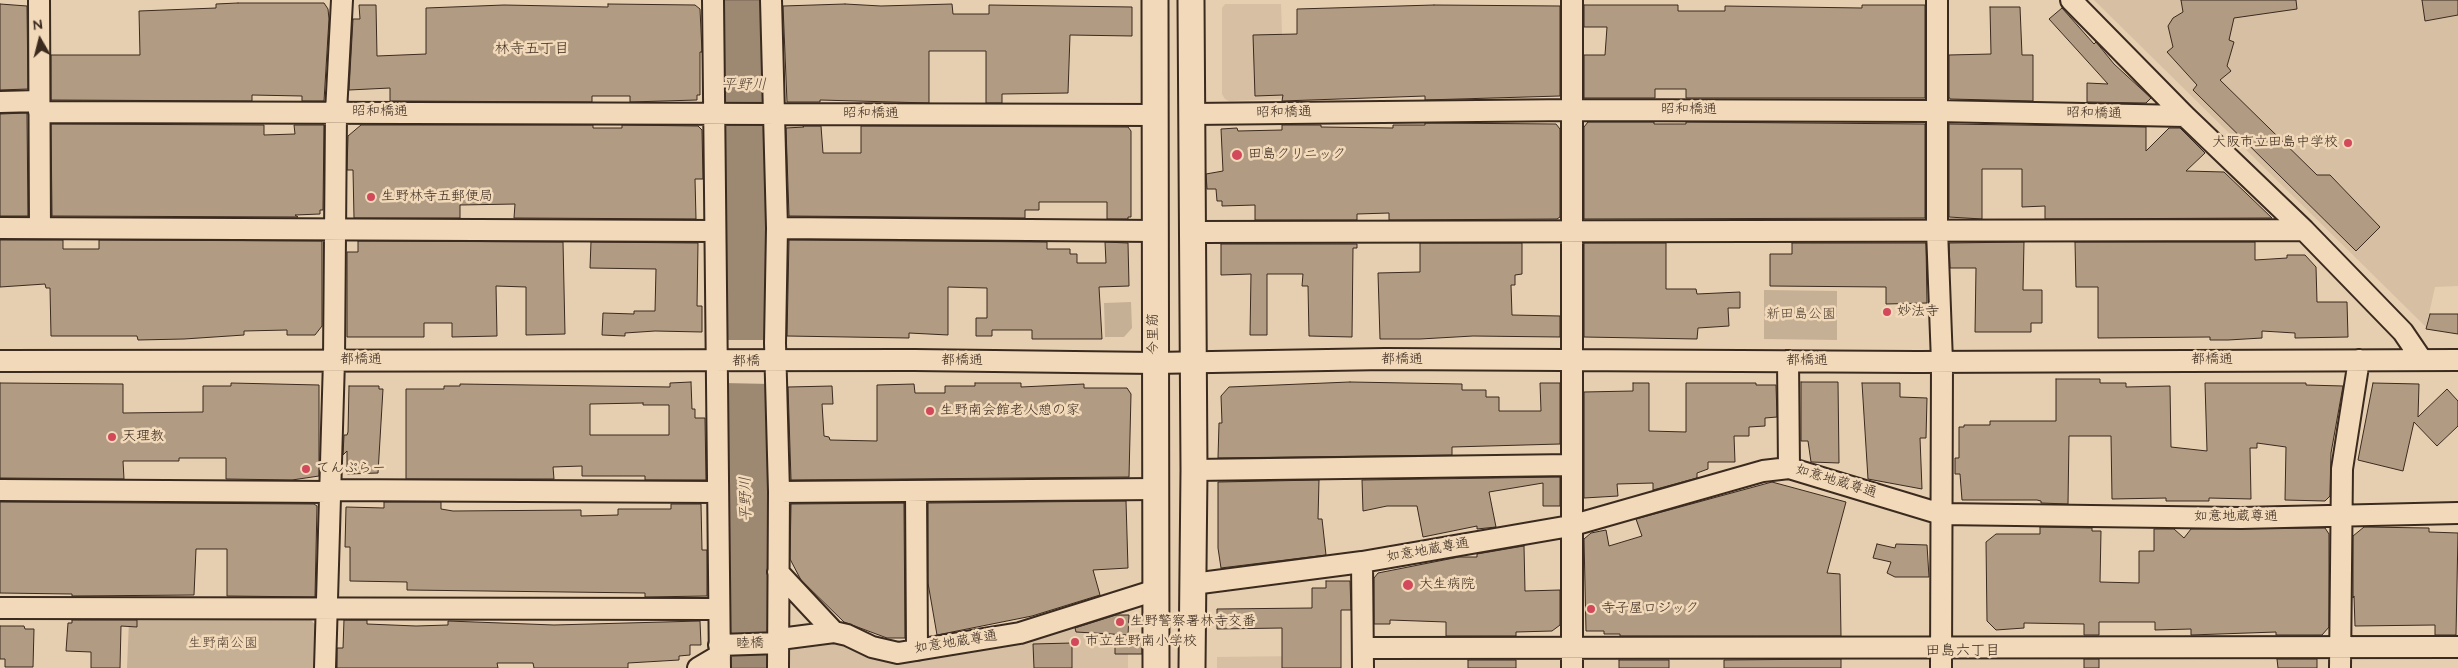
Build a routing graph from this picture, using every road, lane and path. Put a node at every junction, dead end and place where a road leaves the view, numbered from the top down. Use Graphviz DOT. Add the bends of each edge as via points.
graph roads {
  1 [pos="39,0"];
  2 [pos="342,0"];
  3 [pos="713,0"];
  4 [pos="771,0"];
  5 [pos="1155,0"];
  6 [pos="1191,0"];
  7 [pos="1572,0"];
  8 [pos="1937,0"];
  9 [pos="2071,0"];
  10 [pos="0,102"];
  11 [pos="39,107"];
  12 [pos="1573,110"];
  13 [pos="1936,111"];
  14 [pos="336,112"];
  15 [pos="717,114"];
  16 [pos="770,114"];
  17 [pos="1192,114"];
  18 [pos="1156,115"];
  19 [pos="2185,116"];
  20 [pos="0,228"];
  21 [pos="40,228"];
  22 [pos="335,228"];
  23 [pos="777,228"];
  24 [pos="1572,230"];
  25 [pos="1937,230"];
  26 [pos="2304,230"];
  27 [pos="715,231"];
  28 [pos="1155,232"];
  29 [pos="1192,232"];
  30 [pos="334,360"];
  31 [pos="1572,360"];
  32 [pos="2360,360"];
  33 [pos="2440,360"];
  34 [pos="0,361"];
  35 [pos="719,361"];
  36 [pos="773,361"];
  37 [pos="1788,361"];
  38 [pos="1193,362"];
  39 [pos="1942,362"];
  40 [pos="1154,363"];
  41 [pos="2458,376"];
  42 [pos="1571,465"];
  43 [pos="1789,468"];
  44 [pos="1194,470"];
  45 [pos="0,490"];
  46 [pos="1156,490"];
  47 [pos="330,491"];
  48 [pos="916,491"];
  49 [pos="717,492"];
  50 [pos="779,492"];
  51 [pos="2458,513"];
  52 [pos="1941,514"];
  53 [pos="2342,516"];
  54 [pos="1570,526"];
  55 [pos="1362,562"];
  56 [pos="778,572"];
  57 [pos="1193,584"];
  58 [pos="1156,590"];
  59 [pos="0,608"];
  60 [pos="327,608"];
  61 [pos="719,609"];
  62 [pos="834,632"];
  63 [pos="778,642"];
  64 [pos="1941,646"];
  65 [pos="2340,647"];
  66 [pos="2458,647"];
  67 [pos="1363,648"];
  68 [pos="917,650"];
  69 [pos="721,653"];
  70 [pos="1572,658"];
  71 [pos="325,668"];
  72 [pos="698,668"];
  73 [pos="778,668"];
  74 [pos="1156,668"];
  75 [pos="1192,668"];
  76 [pos="1363,668"];
  77 [pos="1941,668"];
  78 [pos="2340,668"];
  1 -- 11 [label="street"];
  2 -- 14 [label="street"];
  3 -- 15 [label="street"];
  4 -- 16 [label="street"];
  5 -- 18 [label="main road, 今里筋"];
  6 -- 17 [label="main road"];
  7 -- 12 [label="street"];
  8 -- 13 [label="street"];
  9 -- 19 [label="street"];
  10 -- 11 [label="street, 昭和橋通"];
  11 -- 14 [label="street, 昭和橋通"];
  11 -- 21 [label="street"];
  12 -- 13 [label="street, 昭和橋通"];
  12 -- 17 [label="street, 昭和橋通"];
  12 -- 24 [label="street"];
  13 -- 19 [label="street, 昭和橋通"];
  13 -- 25 [label="street"];
  14 -- 15 [label="street, 昭和橋通"];
  14 -- 22 [label="street"];
  15 -- 16 [label="street, 昭和橋通"];
  15 -- 27 [label="street"];
  16 -- 18 [label="street, 昭和橋通"];
  16 -- 23 [label="street"];
  17 -- 29 [label="main road"];
  18 -- 28 [label="main road, 今里筋"];
  19 -- 26 [label="street"];
  20 -- 21 [label="street"];
  21 -- 22 [label="street"];
  22 -- 27 [label="street"];
  22 -- 30 [label="street"];
  23 -- 28 [label="street"];
  23 -- 36 [label="street"];
  24 -- 25 [label="street"];
  24 -- 29 [label="street"];
  24 -- 31 [label="street"];
  25 -- 26 [label="street"];
  25 -- 39 [label="street"];
  26 -- 33 [label="street" via="2403,332"];
  27 -- 35 [label="street"];
  28 -- 40 [label="main road, 今里筋"];
  29 -- 38 [label="main road"];
  30 -- 34 [label="street, 都橋通"];
  30 -- 35 [label="street, 都橋通"];
  30 -- 47 [label="street"];
  31 -- 37 [label="street, 都橋通"];
  31 -- 38 [label="street, 都橋通"];
  31 -- 42 [label="street"];
  32 -- 33 [label="street, 都橋通"];
  32 -- 39 [label="street, 都橋通"];
  32 -- 53 [label="street" via="2342,469"];
  33 -- 41 [label="street"];
  35 -- 36 [label="street, 都橋"];
  35 -- 49 [label="street"];
  36 -- 40 [label="street, 都橋通"];
  36 -- 50 [label="street"];
  37 -- 39 [label="street, 都橋通"];
  37 -- 43 [label="street"];
  38 -- 40 [label="street, 都橋通"];
  38 -- 44 [label="main road"];
  39 -- 52 [label="street"];
  40 -- 46 [label="main road, 今里筋"];
  42 -- 44 [label="street"];
  42 -- 54 [label="street"];
  43 -- 52 [label="street, 如意地蔵尊通"];
  43 -- 54 [label="street, 如意地蔵尊通" via="1763,471"];
  44 -- 57 [label="main road"];
  45 -- 47 [label="street"];
  46 -- 48 [label="street"];
  46 -- 58 [label="main road, 今里筋"];
  47 -- 49 [label="street"];
  47 -- 60 [label="street"];
  48 -- 50 [label="street"];
  48 -- 68 [label="street"];
  49 -- 61 [label="street"];
  50 -- 56 [label="street"];
  51 -- 53 [label="street, 如意地蔵尊通"];
  52 -- 53 [label="street, 如意地蔵尊通" via="2241,518"];
  52 -- 64 [label="street"];
  53 -- 65 [label="street"];
  54 -- 55 [label="street, 如意地蔵尊通"];
  54 -- 70 [label="street"];
  55 -- 57 [label="street, 如意地蔵尊通"];
  55 -- 67 [label="street"];
  56 -- 62 [label="street, 如意地蔵尊通"];
  56 -- 63 [label="street"];
  57 -- 75 [label="main road"];
  58 -- 68 [label="street, 如意地蔵尊通" via="1020,632"];
  58 -- 74 [label="main road, 今里筋"];
  59 -- 60 [label="street"];
  60 -- 61 [label="street"];
  60 -- 71 [label="street"];
  61 -- 69 [label="street"];
  62 -- 63 [label="street, 睦橋"];
  62 -- 68 [label="street, 如意地蔵尊通" via="888,651"];
  63 -- 69 [label="street, 睦橋"];
  63 -- 73 [label="street"];
  64 -- 65 [label="street"];
  64 -- 70 [label="street"];
  64 -- 77 [label="street"];
  65 -- 66 [label="street"];
  65 -- 78 [label="street"];
  67 -- 70 [label="street"];
  67 -- 76 [label="street"];
  69 -- 72 [label="street"];
}
